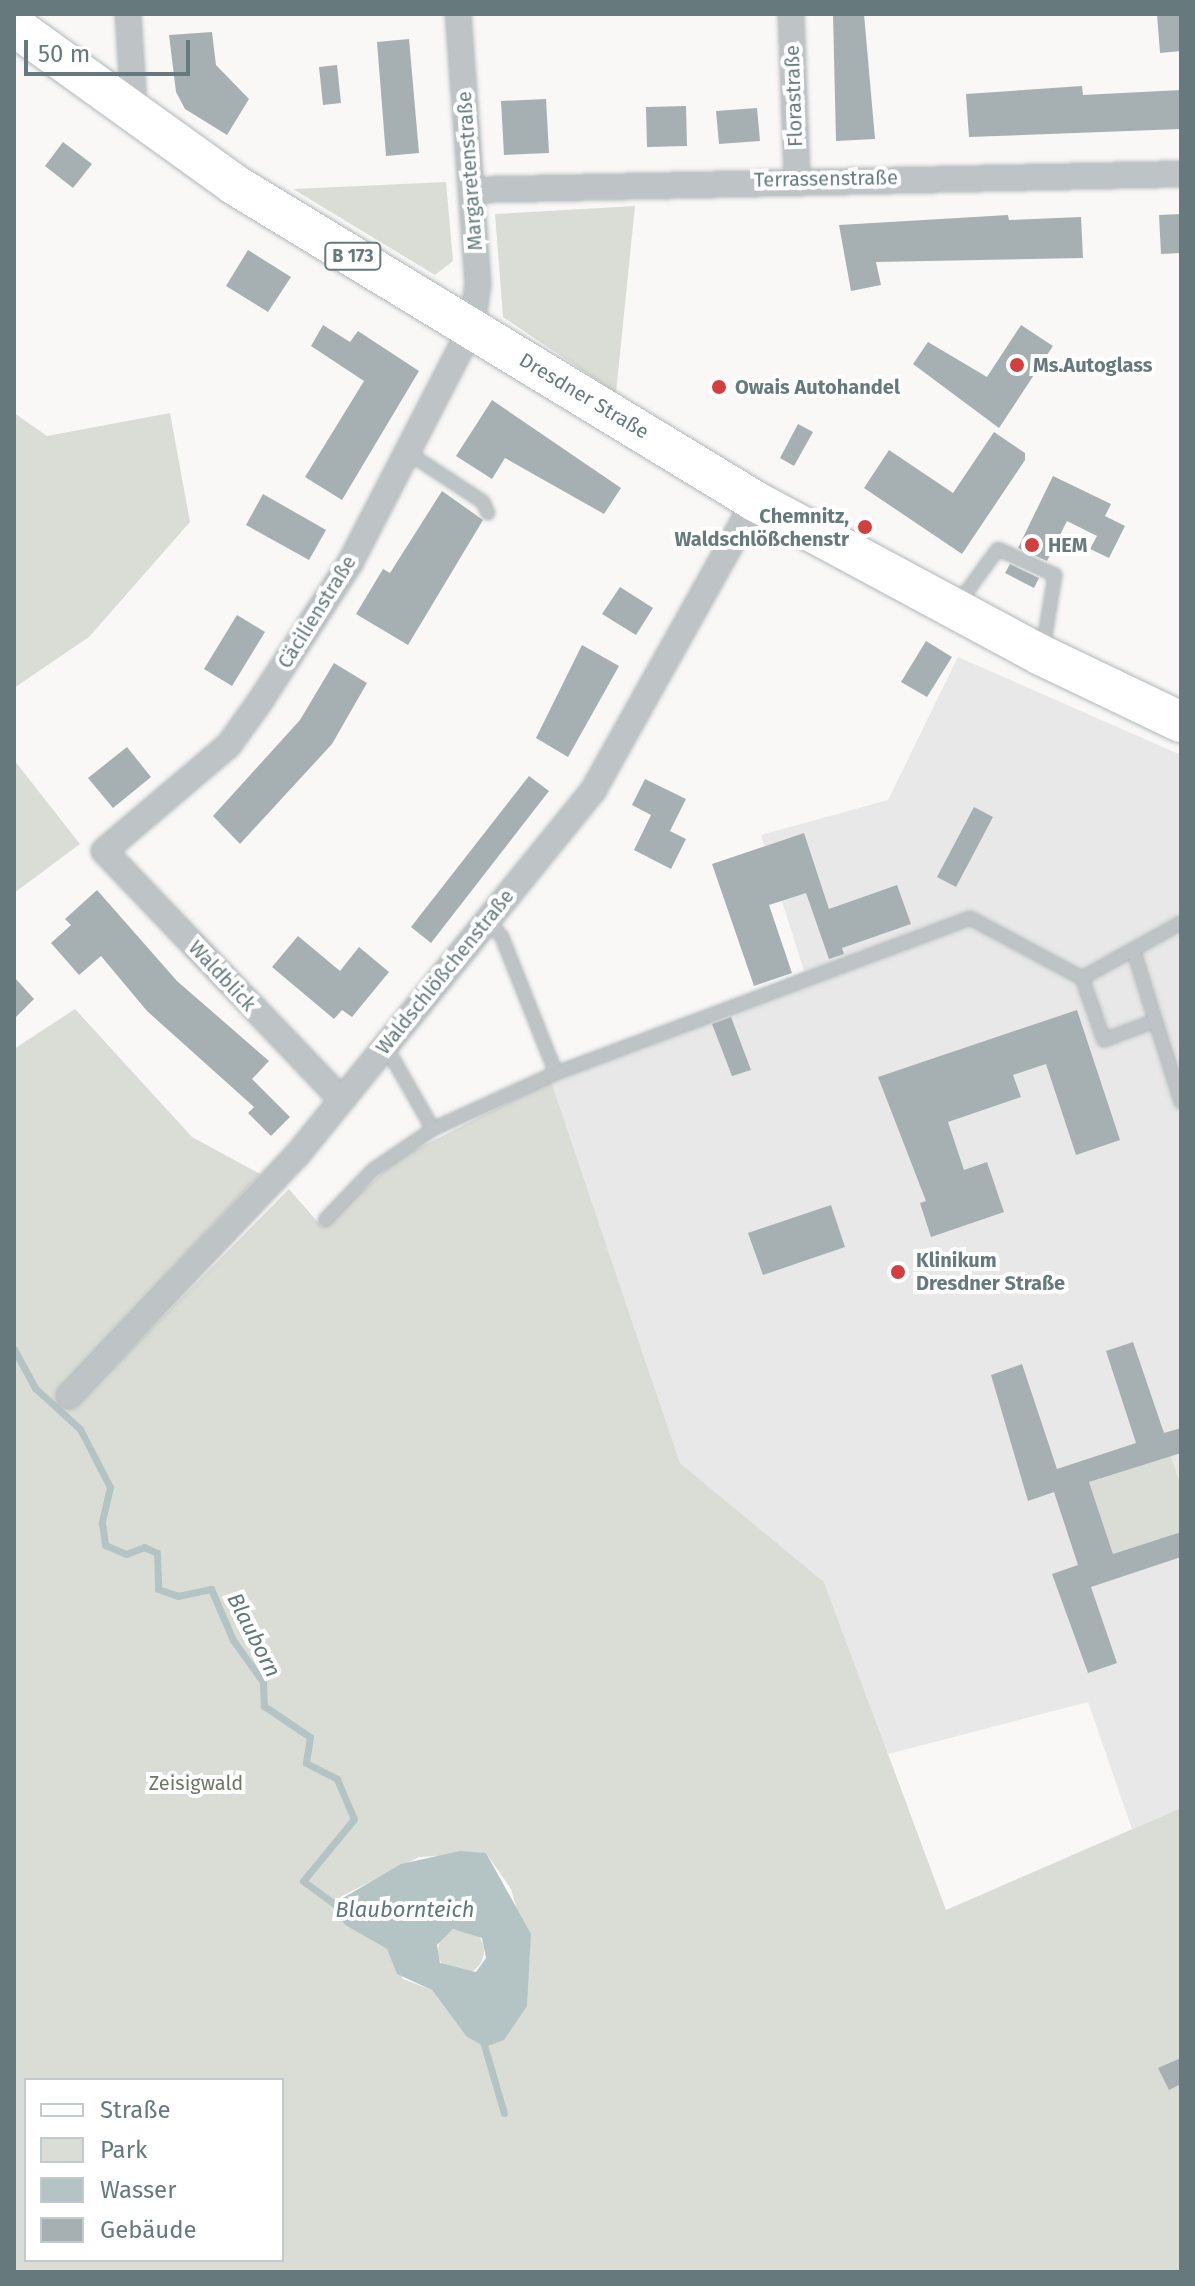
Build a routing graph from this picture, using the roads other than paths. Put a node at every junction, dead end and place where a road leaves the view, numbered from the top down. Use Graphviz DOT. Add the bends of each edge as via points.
graph roads {
  1 [pos="128,14"];
  2 [pos="458,14"];
  3 [pos="791,14"];
  4 [pos="14,26"];
  5 [pos="128,109"];
  6 [pos="1181,174"];
  7 [pos="797,179"];
  8 [pos="471,190"];
  9 [pos="472,327"];
  10 [pos="407,452"];
  11 [pos="755,501"];
  12 [pos="488,513"];
  13 [pos="955,608"];
  14 [pos="1041,655"];
  15 [pos="1181,722"];
  16 [pos="104,851"];
  17 [pos="487,920"];
  18 [pos="1181,923"];
  19 [pos="1134,952"];
  20 [pos="1082,978"];
  21 [pos="1155,1021"];
  22 [pos="385,1045"];
  23 [pos="556,1073"];
  24 [pos="342,1100"];
  25 [pos="1181,1102"];
  26 [pos="433,1129"];
  27 [pos="325,1220"];
  28 [pos="69,1396"];
  1 -- 5 [label="street" via="133,91"];
  2 -- 8 [label="street, Margaretenstraße"];
  3 -- 7 [label="street, Florastraße"];
  4 -- 5 [label="main road, Dresdner Straße / B 173"];
  5 -- 9 [label="main road, Dresdner Straße / B 173" via="235,185"];
  6 -- 7 [label="street, Terrassenstraße"];
  7 -- 8 [label="street, Terrassenstraße"];
  8 -- 9 [label="street, Margaretenstraße" via="478,284"];
  9 -- 10 [label="street, Cäcilienstraße"];
  9 -- 11 [label="main road, Dresdner Straße / B 173"];
  10 -- 12 [label="lane" via="483,502"];
  10 -- 16 [label="street, Cäcilienstraße" via="350,563 228,746"];
  11 -- 13 [label="main road, Dresdner Straße / B 173"];
  11 -- 17 [label="street, Waldschlößchenstraße" via="594,789"];
  13 -- 14 [label="main road, Dresdner Straße / B 173"];
  13 -- 14 [label="lane" via="998,549 1055,575"];
  14 -- 15 [label="main road, Dresdner Straße / B 173"];
  16 -- 24 [label="street, Waldblick"];
  17 -- 22 [label="street, Waldschlößchenstraße"];
  17 -- 23 [label="lane" via="502,937"];
  18 -- 19 [label="lane"];
  19 -- 20 [label="lane"];
  19 -- 21 [label="lane"];
  20 -- 21 [label="lane" via="1104,1040"];
  20 -- 23 [label="lane" via="970,918"];
  21 -- 25 [label="lane"];
  22 -- 24 [label="street, Waldschlößchenstraße"];
  22 -- 26 [label="lane"];
  23 -- 26 [label="lane"];
  24 -- 28 [label="street, Waldschlößchenstraße" via="240,1221"];
  26 -- 27 [label="lane" via="373,1170"];
}
